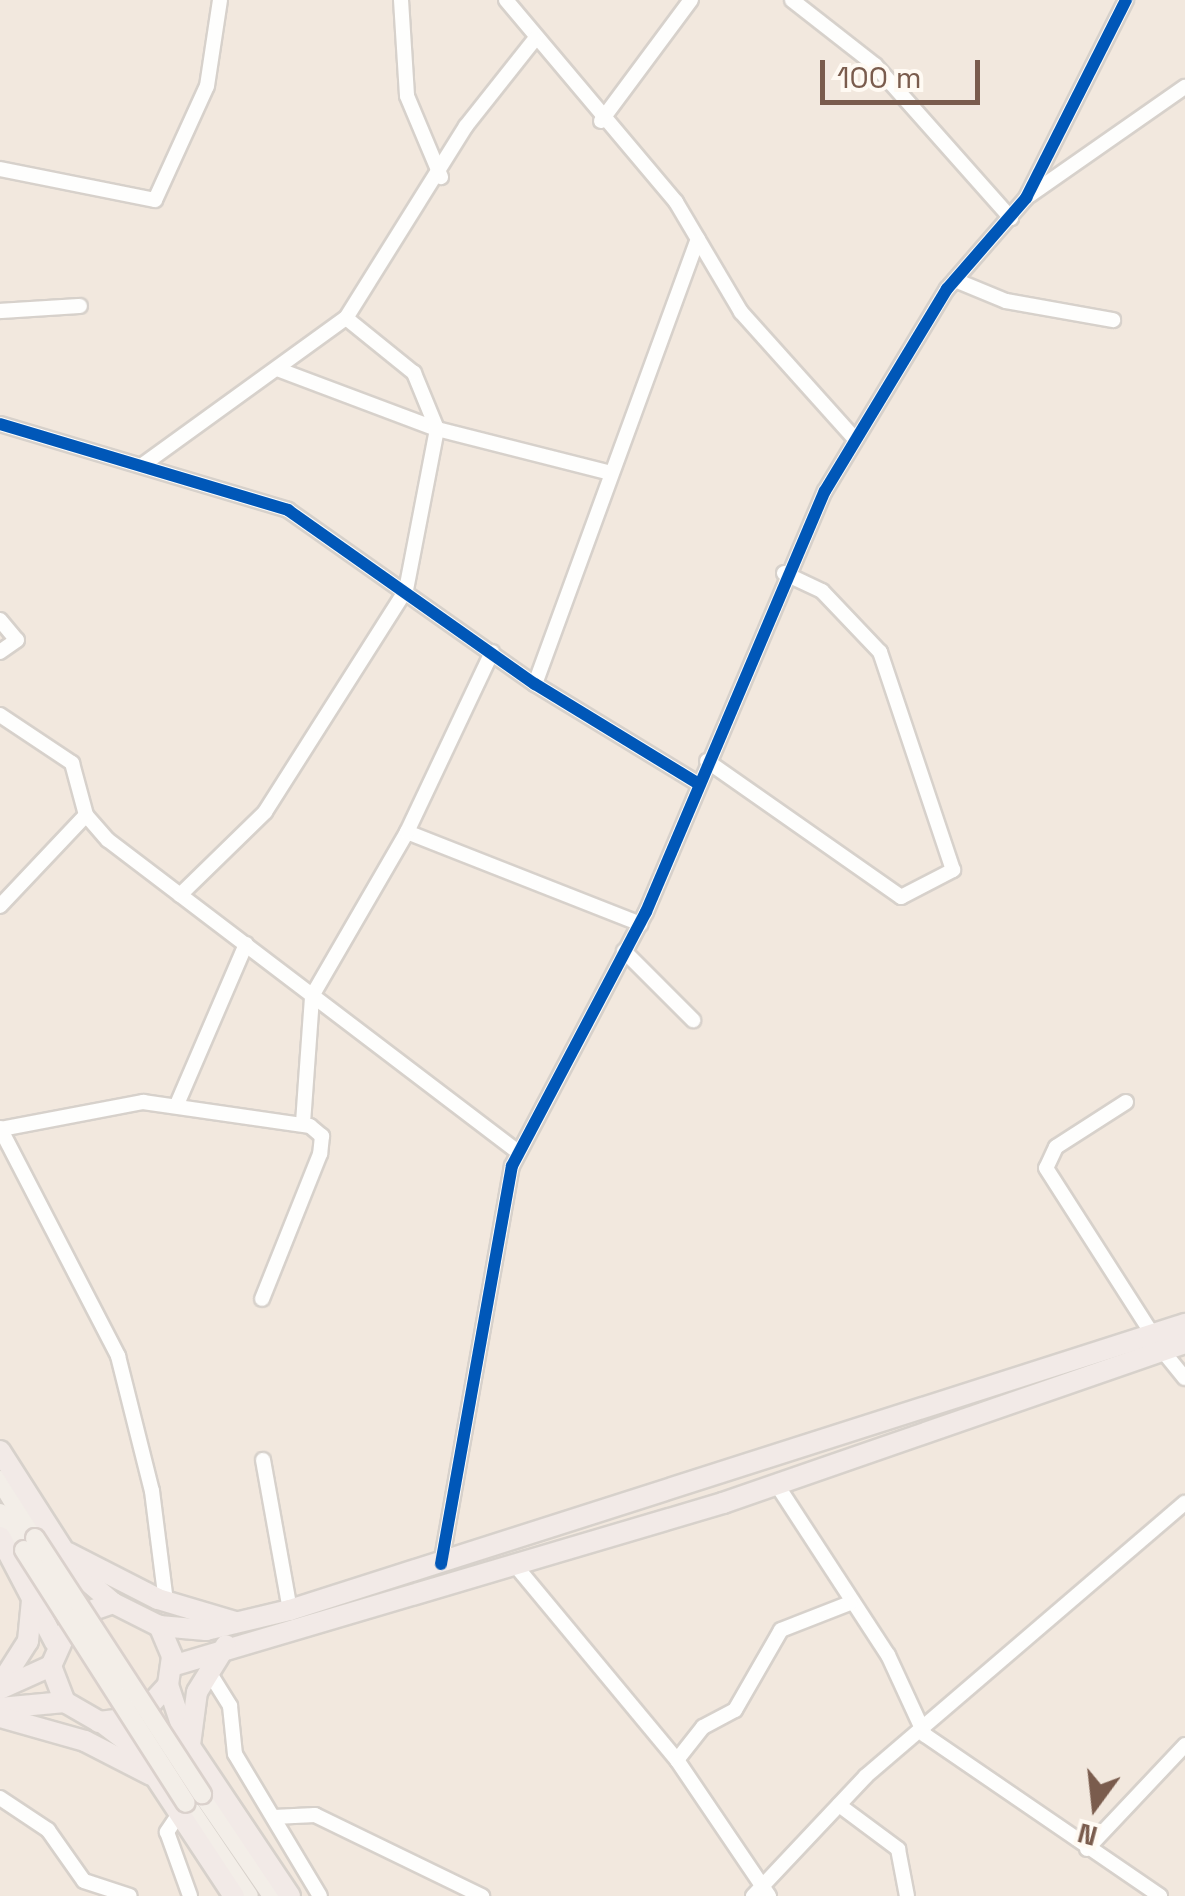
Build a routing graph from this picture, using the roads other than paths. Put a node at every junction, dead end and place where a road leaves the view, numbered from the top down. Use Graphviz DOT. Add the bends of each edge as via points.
graph roads {
  1 [pos="220,0"];
  2 [pos="401,0"];
  3 [pos="506,0"];
  4 [pos="691,0"];
  5 [pos="792,0"];
  6 [pos="1126,0"];
  7 [pos="535,39"];
  8 [pos="1185,87"];
  9 [pos="602,121"];
  10 [pos="0,168"];
  11 [pos="440,177"];
  12 [pos="1026,198"];
  13 [pos="1011,218"];
  14 [pos="698,239"];
  15 [pos="955,280"];
  16 [pos="80,306"];
  17 [pos="0,310"];
  18 [pos="346,318"];
  19 [pos="1113,320"];
  20 [pos="277,369"];
  21 [pos="0,424"];
  22 [pos="437,429"];
  23 [pos="856,439"];
  24 [pos="144,464"];
  25 [pos="612,473"];
  26 [pos="784,572"];
  27 [pos="406,590"];
  28 [pos="0,620"];
  29 [pos="0,652"];
  30 [pos="492,652"];
  31 [pos="536,684"];
  32 [pos="0,715"];
  33 [pos="707,761"];
  34 [pos="697,783"];
  35 [pos="86,815"];
  36 [pos="408,832"];
  37 [pos="180,894"];
  38 [pos="0,906"];
  39 [pos="640,924"];
  40 [pos="246,944"];
  41 [pos="624,951"];
  42 [pos="312,996"];
  43 [pos="693,1020"];
  44 [pos="178,1102"];
  45 [pos="1126,1102"];
  46 [pos="303,1124"];
  47 [pos="2,1135"];
  48 [pos="518,1152"];
  49 [pos="262,1299"];
  50 [pos="1185,1324"];
  51 [pos="1158,1342"];
  52 [pos="1185,1342"];
  53 [pos="1185,1378"];
  54 [pos="0,1451"];
  55 [pos="262,1460"];
  56 [pos="0,1480"];
  57 [pos="777,1485"];
  58 [pos="1185,1503"];
  59 [pos="0,1513"];
  60 [pos="0,1537"];
  61 [pos="30,1544"];
  62 [pos="64,1550"];
  63 [pos="440,1564"];
  64 [pos="515,1566"];
  65 [pos="33,1588"];
  66 [pos="166,1602"];
  67 [pos="850,1602"];
  68 [pos="112,1604"];
  69 [pos="290,1610"];
  70 [pos="236,1622"];
  71 [pos="159,1626"];
  72 [pos="55,1642"];
  73 [pos="226,1645"];
  74 [pos="51,1666"];
  75 [pos="209,1672"];
  76 [pos="170,1676"];
  77 [pos="0,1687"];
  78 [pos="65,1702"];
  79 [pos="0,1708"];
  80 [pos="0,1717"];
  81 [pos="99,1722"];
  82 [pos="925,1735"];
  83 [pos="1185,1745"];
  84 [pos="190,1747"];
  85 [pos="678,1760"];
  86 [pos="154,1776"];
  87 [pos="0,1798"];
  88 [pos="189,1804"];
  89 [pos="839,1804"];
  90 [pos="274,1817"];
  91 [pos="1087,1850"];
  92 [pos="762,1892"];
  93 [pos="130,1896"];
  94 [pos="190,1896"];
  95 [pos="234,1896"];
  96 [pos="249,1896"];
  97 [pos="272,1896"];
  98 [pos="290,1896"];
  99 [pos="320,1896"];
  100 [pos="482,1896"];
  101 [pos="907,1896"];
  102 [pos="1160,1896"];
  1 -- 10 [label="street" via="206,86 155,200"];
  2 -- 11 [label="street" via="407,96"];
  3 -- 7 [label="street"];
  4 -- 9 [label="street"];
  5 -- 13 [label="street" via="875,65"];
  6 -- 12 [label="street"];
  7 -- 9 [label="street"];
  7 -- 11 [label="street" via="466,126"];
  8 -- 12 [label="street"];
  9 -- 14 [label="street"];
  11 -- 18 [label="street"];
  12 -- 13 [label="street"];
  13 -- 15 [label="street"];
  14 -- 23 [label="street" via="741,312"];
  14 -- 25 [label="street"];
  15 -- 19 [label="street" via="1006,301"];
  15 -- 23 [label="street"];
  16 -- 17 [label="street"];
  18 -- 20 [label="street"];
  18 -- 22 [label="street" via="414,374"];
  20 -- 22 [label="street"];
  20 -- 24 [label="street"];
  21 -- 24 [label="street"];
  22 -- 25 [label="street"];
  22 -- 27 [label="street"];
  23 -- 26 [label="street"];
  24 -- 27 [label="street" via="288,510"];
  25 -- 31 [label="street"];
  26 -- 33 [label="street"];
  26 -- 33 [label="street" via="822,591 880,652 954,870 901,897"];
  27 -- 30 [label="street"];
  27 -- 37 [label="street" via="265,812"];
  28 -- 29 [label="street" via="17,640"];
  30 -- 31 [label="street"];
  30 -- 36 [label="street"];
  31 -- 34 [label="street"];
  32 -- 35 [label="street" via="72,763"];
  33 -- 34 [label="street"];
  34 -- 39 [label="street"];
  35 -- 37 [label="street"];
  35 -- 38 [label="street"];
  36 -- 39 [label="street"];
  36 -- 42 [label="street"];
  37 -- 40 [label="street"];
  39 -- 41 [label="street"];
  40 -- 42 [label="street"];
  40 -- 44 [label="street"];
  41 -- 43 [label="street"];
  41 -- 48 [label="street"];
  42 -- 46 [label="street"];
  42 -- 48 [label="street"];
  44 -- 46 [label="street"];
  44 -- 47 [label="street"];
  45 -- 51 [label="street" via="1056,1146 1046,1168"];
  46 -- 49 [label="street" via="322,1136 320,1154"];
  47 -- 66 [label="street" via="118,1356 152,1491"];
  48 -- 63 [label="street"];
  50 -- 51 [label="highway"];
  51 -- 52 [label="highway"];
  51 -- 53 [label="street"];
  51 -- 57 [label="highway"];
  51 -- 63 [label="highway"];
  54 -- 62 [label="highway"];
  55 -- 69 [label="street"];
  56 -- 61 [label="main road"];
  57 -- 64 [label="highway"];
  57 -- 67 [label="street"];
  58 -- 82 [label="street"];
  59 -- 61 [label="main road"];
  60 -- 65 [label="highway"];
  61 -- 88 [label="main road, bridge"];
  62 -- 66 [label="highway"];
  62 -- 68 [label="highway"];
  63 -- 69 [label="highway"];
  64 -- 73 [label="highway"];
  64 -- 85 [label="street"];
  65 -- 72 [label="highway"];
  65 -- 77 [label="highway" via="28,1641"];
  66 -- 70 [label="highway"];
  67 -- 82 [label="street" via="888,1656"];
  67 -- 85 [label="street" via="781,1630 735,1710 703,1727"];
  68 -- 71 [label="highway"];
  68 -- 72 [label="highway" via="82,1611"];
  69 -- 70 [label="highway"];
  70 -- 71 [label="highway"];
  71 -- 76 [label="highway"];
  72 -- 74 [label="highway"];
  73 -- 75 [label="highway"];
  73 -- 76 [label="highway"];
  74 -- 77 [label="highway"];
  74 -- 78 [label="highway"];
  75 -- 84 [label="highway" via="192,1708"];
  75 -- 90 [label="street" via="230,1706 235,1754"];
  76 -- 81 [label="highway" via="139,1717"];
  76 -- 84 [label="highway"];
  78 -- 79 [label="highway"];
  78 -- 81 [label="highway"];
  80 -- 86 [label="highway" via="85,1741"];
  81 -- 86 [label="highway" via="130,1741"];
  82 -- 89 [label="street"];
  82 -- 91 [label="street"];
  83 -- 91 [label="street"];
  84 -- 98 [label="highway"];
  85 -- 92 [label="street"];
  86 -- 88 [label="highway"];
  87 -- 93 [label="street" via="48,1830 84,1880"];
  88 -- 94 [label="street" via="167,1832"];
  88 -- 95 [label="highway"];
  88 -- 96 [label="main road"];
  88 -- 97 [label="main road"];
  89 -- 92 [label="street"];
  89 -- 101 [label="street" via="898,1850"];
  90 -- 99 [label="street"];
  90 -- 100 [label="street" via="315,1815"];
  91 -- 102 [label="street"];
}
